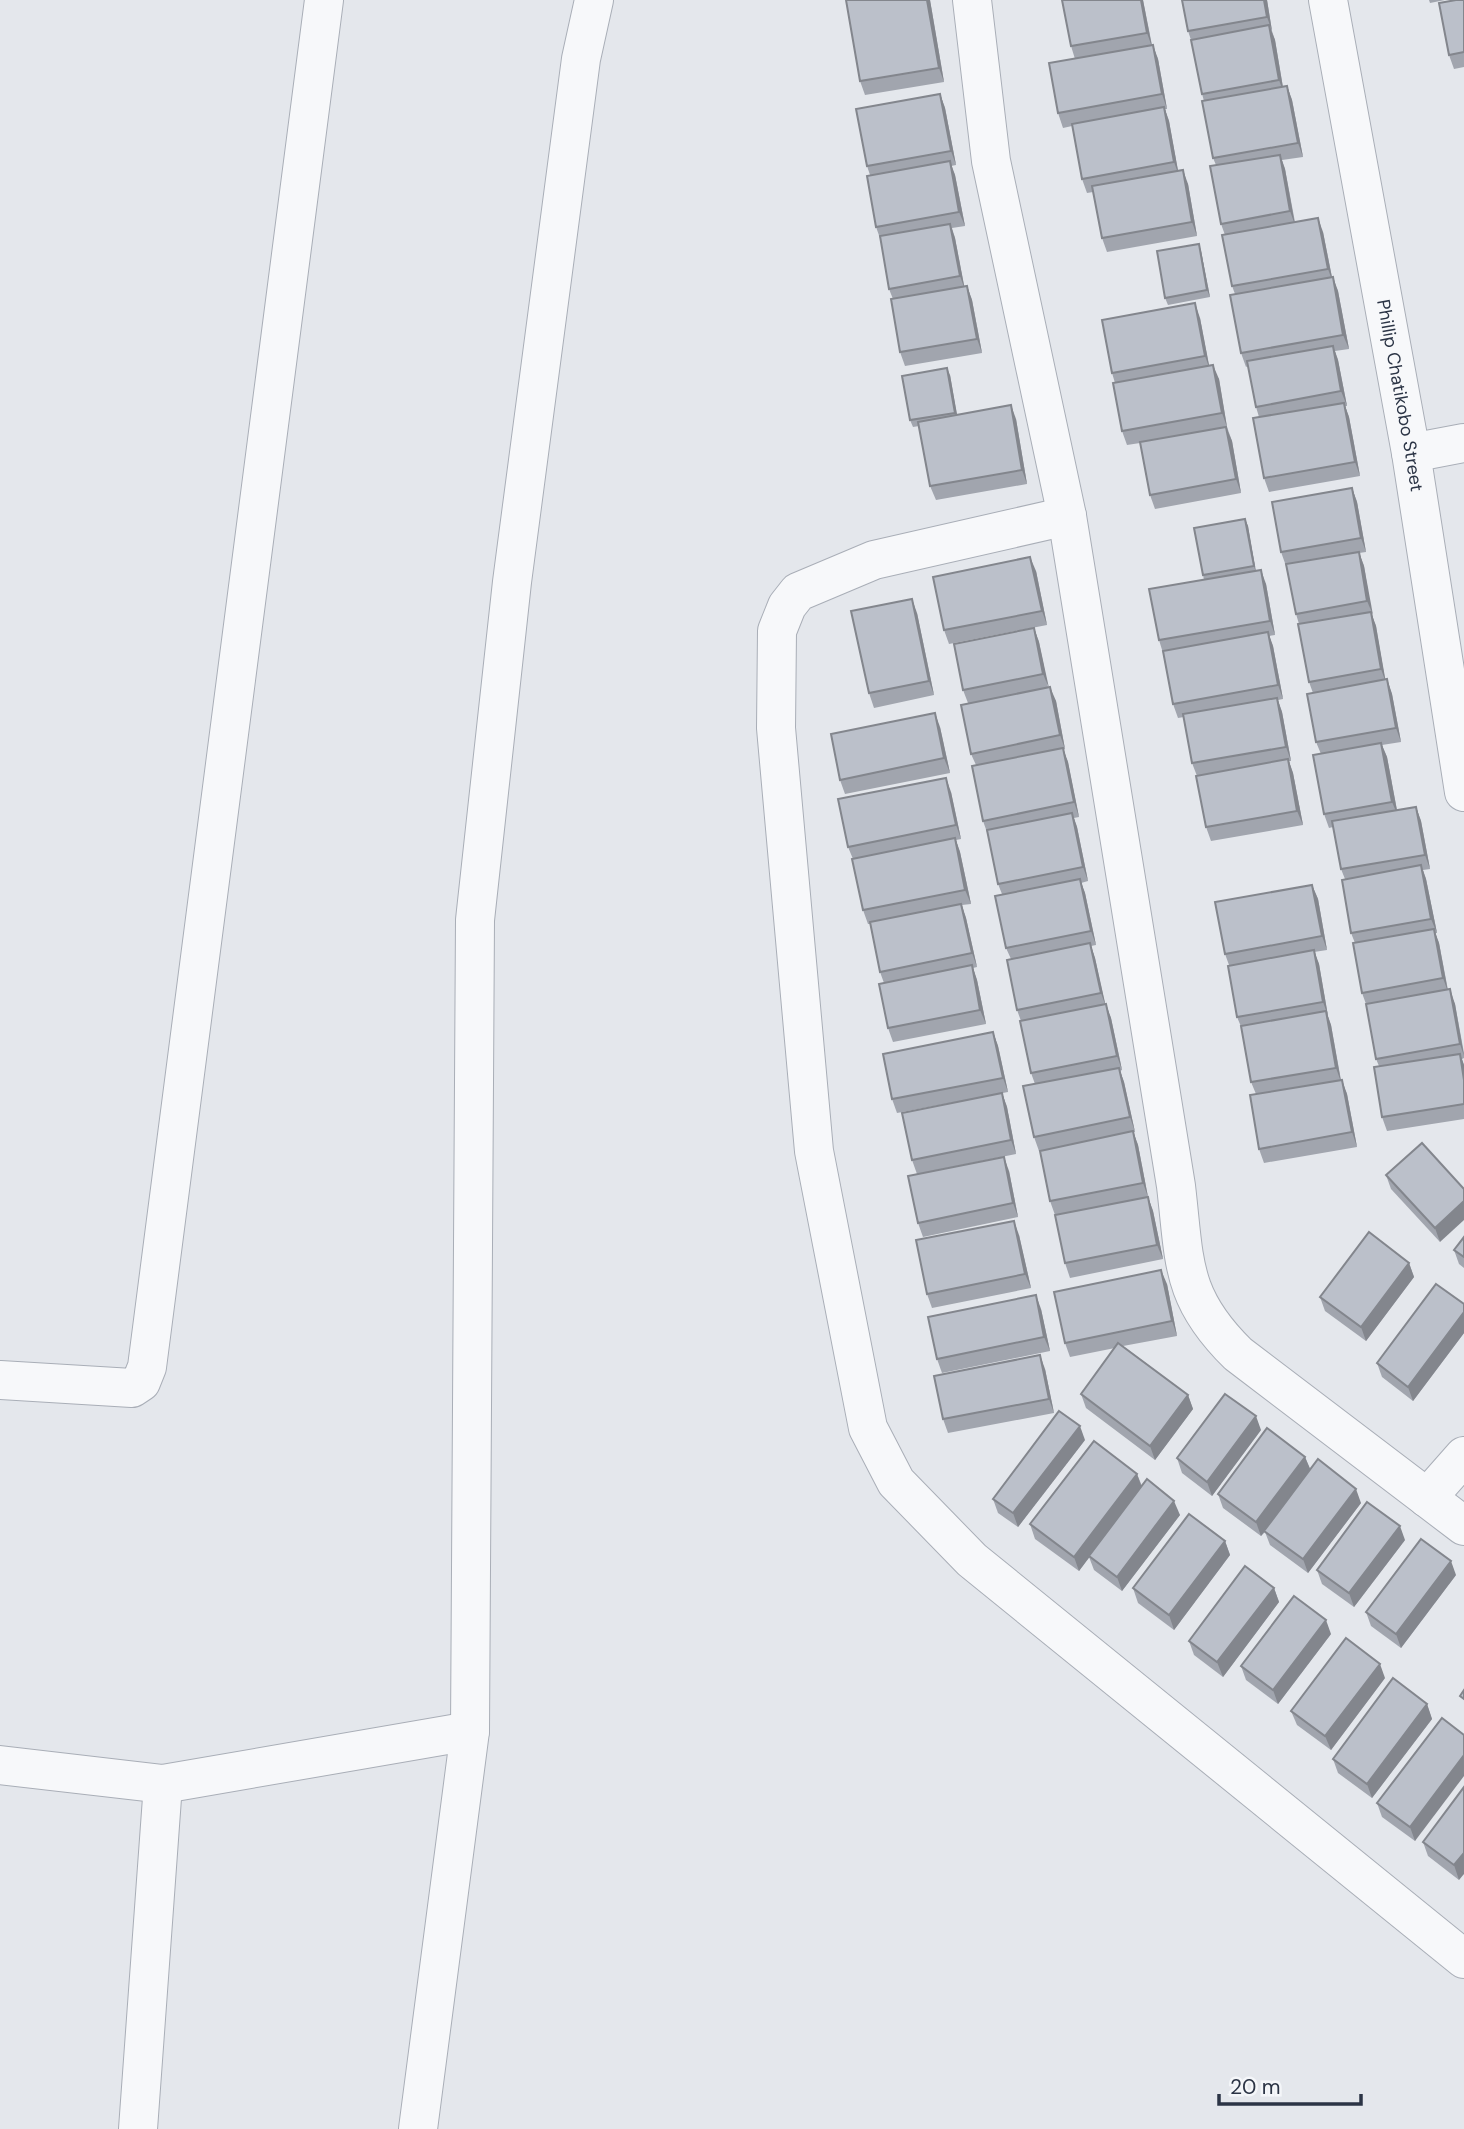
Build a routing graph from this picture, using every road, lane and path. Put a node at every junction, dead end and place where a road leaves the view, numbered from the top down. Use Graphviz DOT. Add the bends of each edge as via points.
graph roads {
  1 [pos="324,0"];
  2 [pos="594,0"];
  3 [pos="972,0"];
  4 [pos="1328,0"];
  5 [pos="1464,443"];
  6 [pos="1411,453"];
  7 [pos="1067,516"];
  8 [pos="1464,792"];
  9 [pos="0,1380"];
  10 [pos="1464,1456"];
  11 [pos="1427,1498"];
  12 [pos="1464,1526"];
  13 [pos="470,1731"];
  14 [pos="0,1765"];
  15 [pos="163,1784"];
  16 [pos="1464,1959"];
  17 [pos="138,2129"];
  18 [pos="418,2129"];
  1 -- 9 [label="street" via="147,1367 141,1382 132,1388"];
  2 -- 13 [label="street" via="581,59 512,582 475,920"];
  3 -- 7 [label="street" via="991,162"];
  4 -- 6 [label="street, Phillip Chatikobo Street"];
  5 -- 6 [label="street"];
  6 -- 8 [label="street, Phillip Chatikobo Street"];
  7 -- 11 [label="street" via="1188,1279 1196,1303 1238,1354"];
  7 -- 16 [label="street" via="874,560 798,592 777,631 776,728 814,1151 868,1427 896,1482 972,1560"];
  10 -- 11 [label="street"];
  11 -- 12 [label="street"];
  13 -- 15 [label="street"];
  13 -- 18 [label="street"];
  14 -- 15 [label="street"];
  15 -- 17 [label="street"];
}
